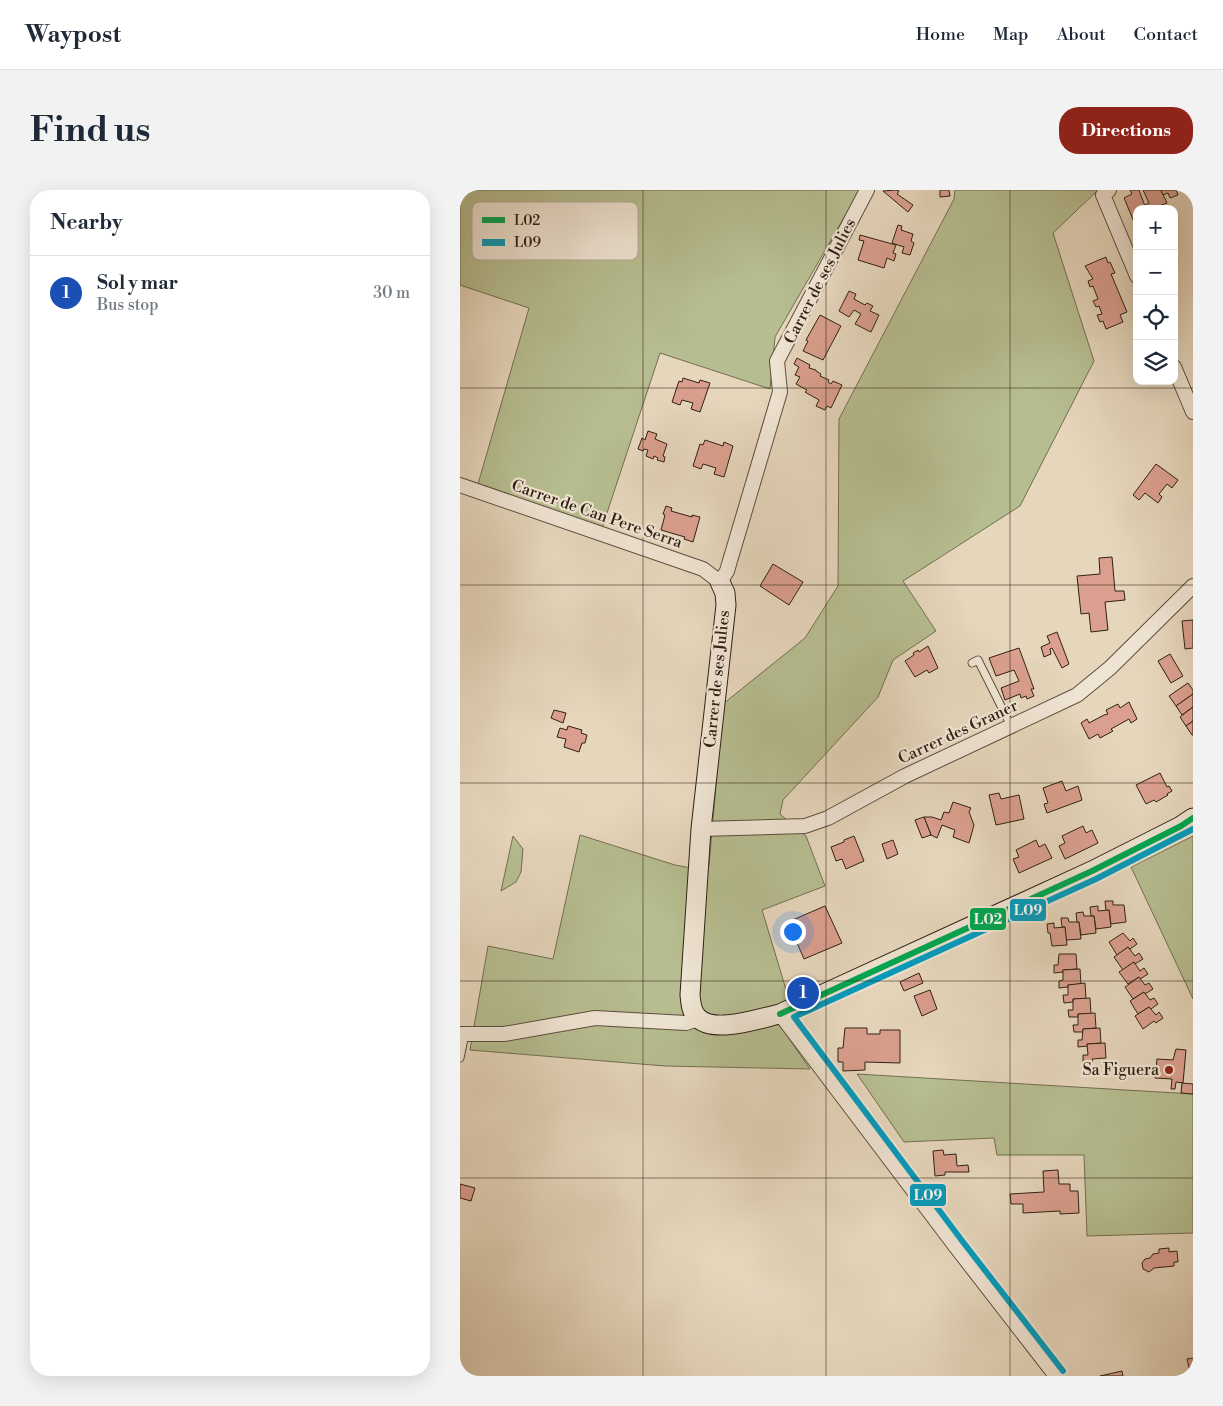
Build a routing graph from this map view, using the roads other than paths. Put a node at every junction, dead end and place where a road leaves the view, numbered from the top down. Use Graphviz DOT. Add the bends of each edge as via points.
graph roads {
  1 [pos="867,190"];
  2 [pos="1109,190"];
  3 [pos="1133,266"];
  4 [pos="1178,376"];
  5 [pos="1193,412"];
  6 [pos="460,486"];
  7 [pos="720,582"];
  8 [pos="1193,586"];
  9 [pos="972,663"];
  10 [pos="1011,726"];
  11 [pos="1193,818"];
  12 [pos="701,829"];
  13 [pos="780,1014"];
  14 [pos="698,1018"];
  15 [pos="463,1034"];
  16 [pos="460,1058"];
  17 [pos="1056,1376"];
  1 -- 7 [label="street, Carrer de ses Julies" via="778,361 780,392 727,571"];
  2 -- 3 [label="street" via="1103,195"];
  4 -- 5 [label="street"];
  6 -- 7 [label="street, Carrer de Can Pere Serra" via="703,569"];
  7 -- 12 [label="street, Carrer de ses Julies" via="726,605"];
  8 -- 10 [label="street, Carrer des Graner" via="1110,668 1077,695"];
  9 -- 10 [label="lane" via="978,660"];
  10 -- 12 [label="street, Carrer des Graner" via="905,776 828,818 805,826"];
  11 -- 13 [label="street" via="1092,871"];
  12 -- 14 [label="street, Carrer de ses Julies" via="690,995 692,1009"];
  13 -- 14 [label="street" via="734,1024 712,1024"];
  13 -- 17 [label="street"];
  14 -- 15 [label="street" via="686,1022 595,1018 504,1034"];
  15 -- 16 [label="lane"];
}
